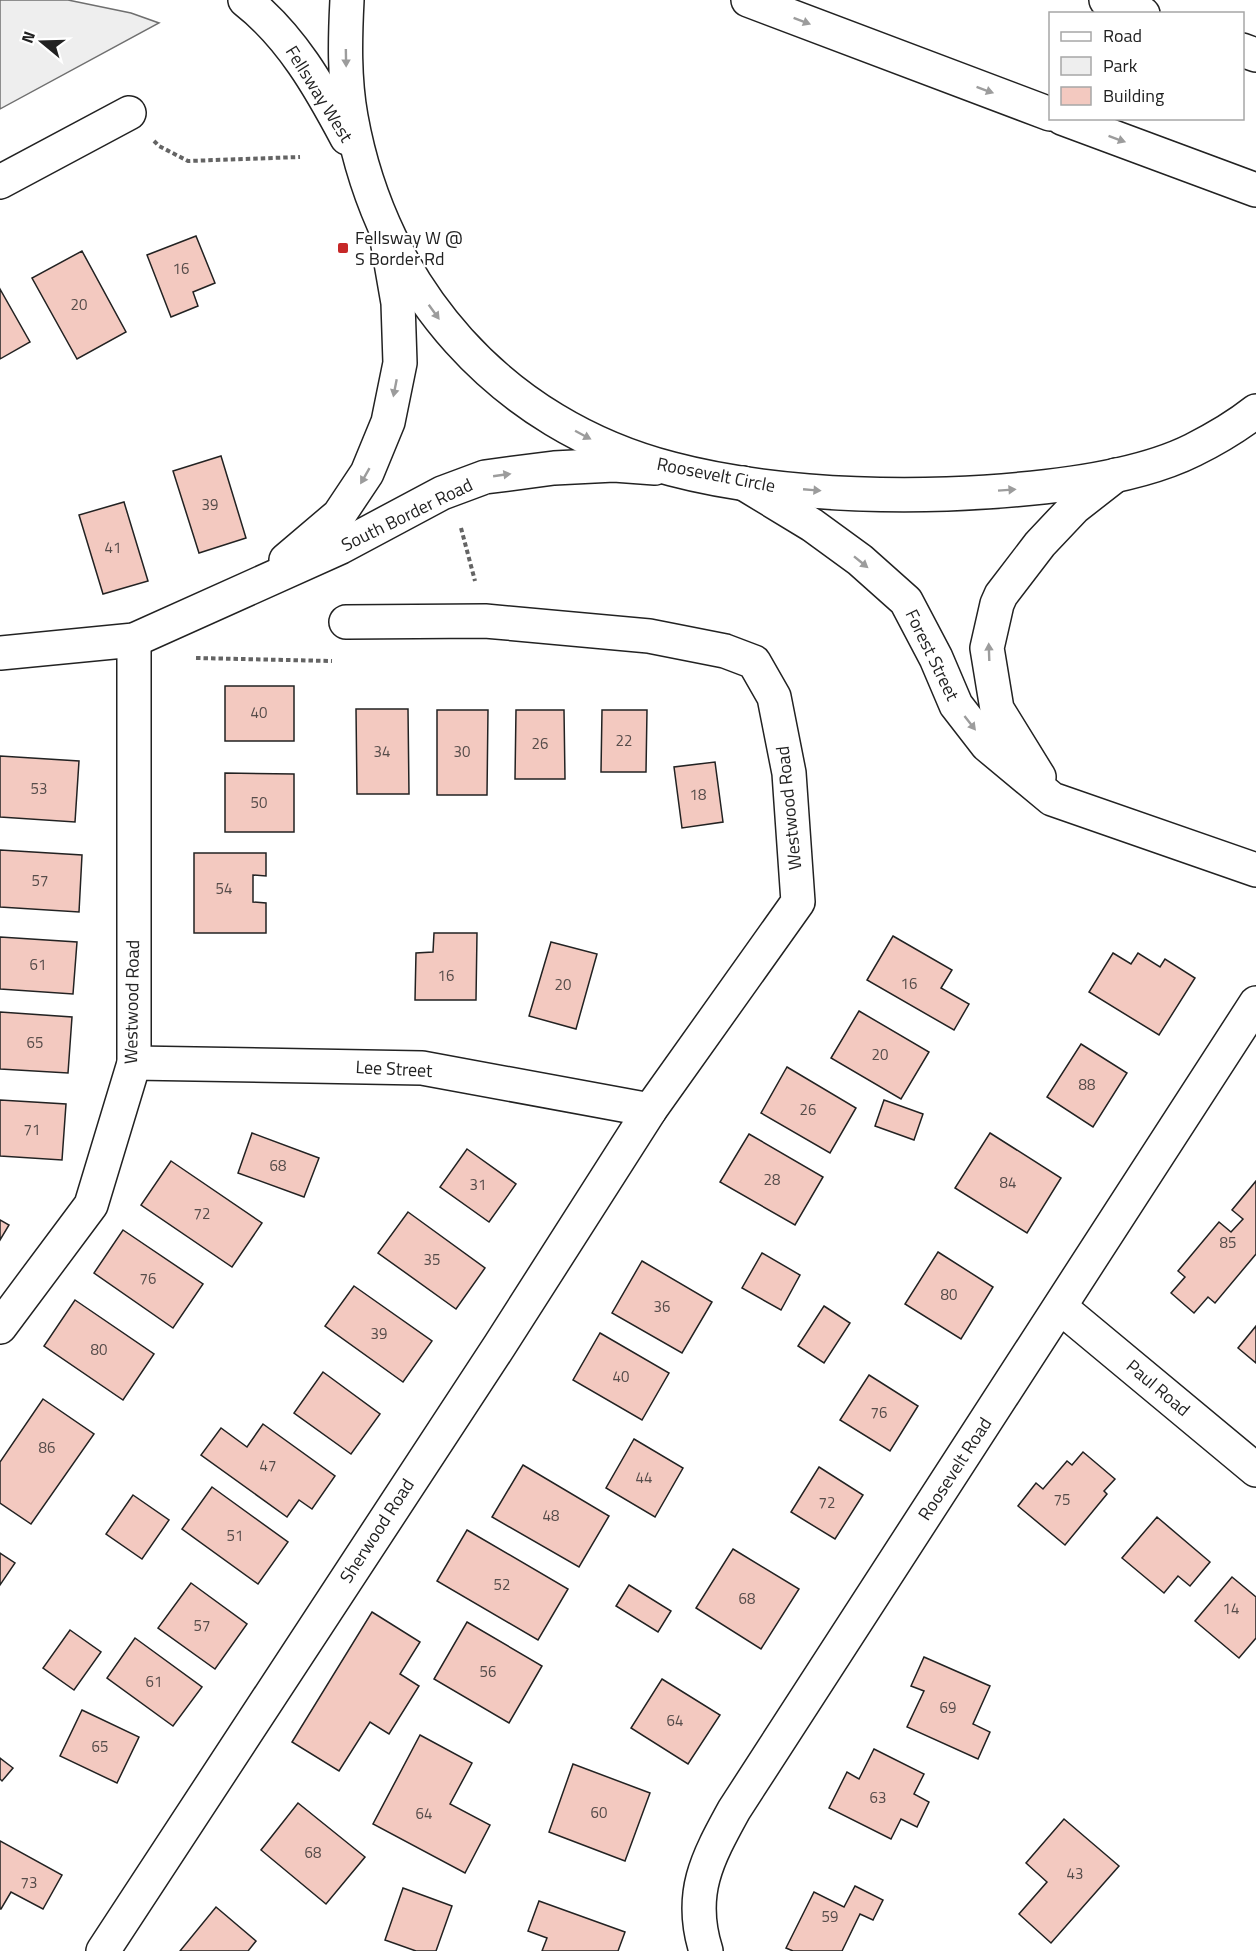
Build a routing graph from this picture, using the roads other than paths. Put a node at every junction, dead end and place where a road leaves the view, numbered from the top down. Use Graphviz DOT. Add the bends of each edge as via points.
graph roads {
  1 [pos="245,0"];
  2 [pos="347,0"];
  3 [pos="748,0"];
  4 [pos="1107,0"];
  5 [pos="1138,12"];
  6 [pos="129,113"];
  7 [pos="1049,114"];
  8 [pos="1067,120"];
  9 [pos="362,166"];
  10 [pos="0,182"];
  11 [pos="1256,190"];
  12 [pos="384,226"];
  13 [pos="1256,411"];
  14 [pos="1256,438"];
  15 [pos="1192,451"];
  16 [pos="671,469"];
  17 [pos="1116,475"];
  18 [pos="743,483"];
  19 [pos="257,584"];
  20 [pos="346,622"];
  21 [pos="134,640"];
  22 [pos="0,653"];
  23 [pos="1052,799"];
  24 [pos="1256,870"];
  25 [pos="1256,1003"];
  26 [pos="134,1063"];
  27 [pos="650,1110"];
  28 [pos="1060,1307"];
  29 [pos="0,1327"];
  30 [pos="1256,1470"];
  31 [pos="103,1951"];
  32 [pos="706,1951"];
  1 -- 9 [label="main road, Fellsway West" via="297,54"];
  2 -- 9 [label="main road, Roosevelt Circle, one-way" via="346,74"];
  3 -- 7 [label="main road, one-way"];
  4 -- 5 [label="main road"];
  6 -- 10 [label="main road"];
  8 -- 11 [label="main road, one-way"];
  9 -- 12 [label="main road, Roosevelt Circle"];
  12 -- 16 [label="main road, Roosevelt Circle, one-way" via="436,316 506,386 590,439"];
  12 -- 19 [label="main road, South Border Road, one-way" via="398,303 400,363 388,422 367,473 339,515"];
  13 -- 15 [label="main road, Roosevelt Circle"];
  14 -- 15 [label="main road"];
  15 -- 17 [label="main road, Roosevelt Circle"];
  16 -- 18 [label="main road, Roosevelt Circle"];
  19 -- 16 [label="main road, South Border Road, one-way" via="340,547 442,493 485,477 615,465"];
  18 -- 17 [label="main road, Roosevelt Circle, one-way" via="843,493 925,495 1018,489"];
  23 -- 17 [label="main road, one-way" via="998,709 987,648 1001,595 1075,507"];
  18 -- 23 [label="main road, Forest Street, one-way" via="812,525 860,560 902,598 936,658 956,705 987,745"];
  19 -- 21 [label="main road, South Border Road"];
  20 -- 27 [label="main road, Westwood Road" via="485,621 649,636 724,651 754,662 774,697 789,773 798,902"];
  21 -- 22 [label="main road, South Border Road"];
  21 -- 26 [label="main road, Westwood Road"];
  23 -- 24 [label="main road, Forest Street"];
  25 -- 28 [label="main road, Roosevelt Road"];
  26 -- 27 [label="main road, Lee Street" via="422,1068"];
  26 -- 29 [label="main road, Westwood Road" via="91,1205"];
  27 -- 31 [label="main road, Sherwood Road"];
  28 -- 30 [label="main road, Paul Road"];
  28 -- 32 [label="main road, Roosevelt Road" via="716,1842 699,1889 699,1923"];
}
